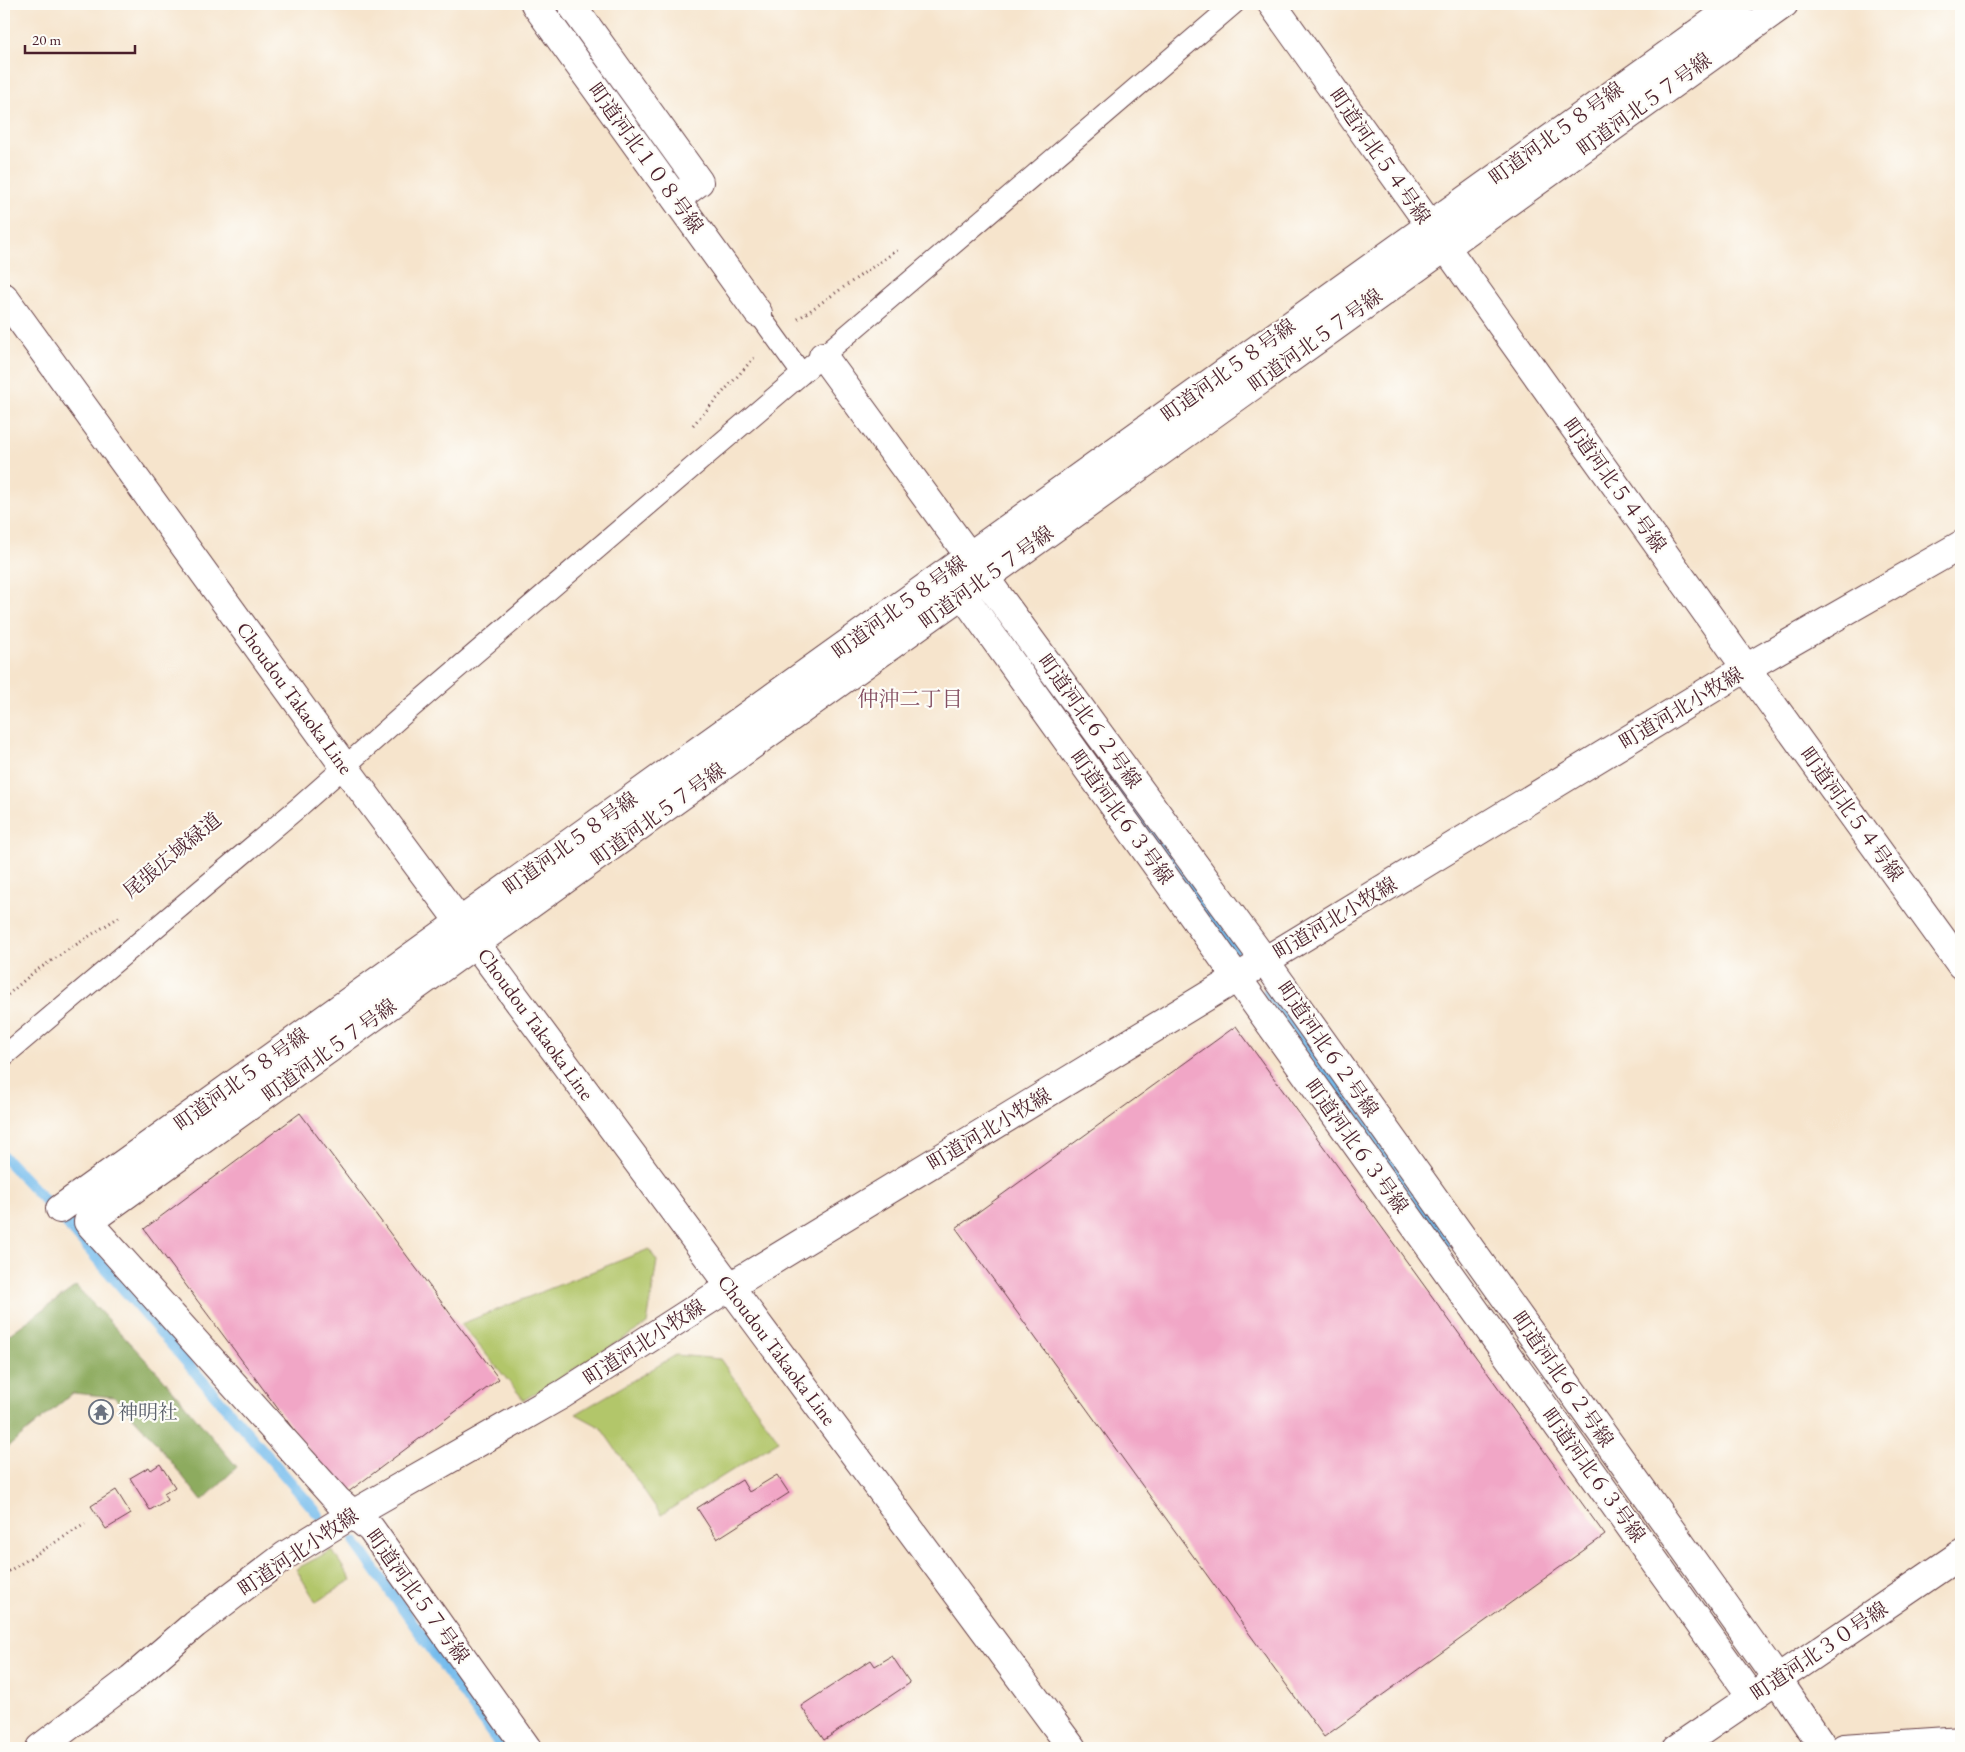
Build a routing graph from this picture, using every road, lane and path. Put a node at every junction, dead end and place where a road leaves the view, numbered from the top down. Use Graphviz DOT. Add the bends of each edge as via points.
graph roads {
  1 [pos="534,4"];
  2 [pos="571,4"];
  3 [pos="1234,4"];
  4 [pos="1272,4"];
  5 [pos="1738,4"];
  6 [pos="1784,4"];
  7 [pos="676,199"];
  8 [pos="1429,224"];
  9 [pos="1445,247"];
  10 [pos="4,298"];
  11 [pos="758,313"];
  12 [pos="823,356"];
  13 [pos="802,374"];
  14 [pos="1961,544"];
  15 [pos="977,566"];
  16 [pos="963,595"];
  17 [pos="1746,668"];
  18 [pos="344,766"];
  19 [pos="126,912"];
  20 [pos="460,922"];
  21 [pos="476,944"];
  22 [pos="1265,961"];
  23 [pos="1961,965"];
  24 [pos="1237,978"];
  25 [pos="4,998"];
  26 [pos="4,1056"];
  27 [pos="60,1209"];
  28 [pos="730,1286"];
  29 [pos="353,1514"];
  30 [pos="84,1524"];
  31 [pos="1961,1554"];
  32 [pos="4,1574"];
  33 [pos="1778,1680"];
  34 [pos="1752,1697"];
  35 [pos="1961,1740"];
  36 [pos="40,1748"];
  37 [pos="527,1748"];
  38 [pos="1072,1748"];
  39 [pos="1677,1748"];
  40 [pos="1824,1748"];
  41 [pos="1844,1748"];
  1 -- 7 [label="street, 町道河北１０８号線"];
  2 -- 7 [label="street" via="699,182"];
  3 -- 12 [label="lane"];
  4 -- 8 [label="street, 町道河北５４号線"];
  5 -- 8 [label="street, 町道河北５８号線"];
  6 -- 9 [label="street, 町道河北５７号線"];
  7 -- 11 [label="street, 町道河北１０８号線"];
  8 -- 9 [label="street, 町道河北５４号線"];
  8 -- 15 [label="street, 町道河北５８号線"];
  9 -- 15 [label="street, 町道河北５７号線"];
  9 -- 17 [label="street, 町道河北５４号線"];
  10 -- 18 [label="street, Choudou Takaoka Line"];
  11 -- 13 [label="lane"];
  12 -- 13 [label="lane"];
  12 -- 15 [label="street, 町道河北６２号線"];
  13 -- 18 [label="lane"];
  14 -- 17 [label="street, 町道河北小牧線"];
  15 -- 16 [label="street, 町道河北５７号線"];
  15 -- 20 [label="street, 町道河北５８号線"];
  15 -- 22 [label="street, 町道河北６２号線"];
  16 -- 21 [label="street, 町道河北５７号線"];
  16 -- 24 [label="street, 町道河北６３号線"];
  17 -- 22 [label="street, 町道河北小牧線"];
  17 -- 23 [label="street, 町道河北５４号線"];
  18 -- 20 [label="street, Choudou Takaoka Line"];
  18 -- 26 [label="lane"];
  19 -- 25 [label="path, 尾張広域緑道" via="34,972"];
  20 -- 21 [label="street, Choudou Takaoka Line"];
  20 -- 27 [label="street, 町道河北５８号線"];
  21 -- 28 [label="street, Choudou Takaoka Line"];
  21 -- 29 [label="street, 町道河北５７号線" via="88,1222"];
  22 -- 24 [label="street, 町道河北小牧線"];
  22 -- 33 [label="street, 町道河北６２号線"];
  24 -- 28 [label="street, 町道河北小牧線"];
  24 -- 34 [label="street, 町道河北６３号線"];
  28 -- 29 [label="street, 町道河北小牧線" via="563,1394"];
  28 -- 38 [label="street, Choudou Takaoka Line"];
  29 -- 36 [label="street, 町道河北小牧線" via="286,1555"];
  29 -- 37 [label="street, 町道河北５７号線" via="371,1529"];
  30 -- 32 [label="path"];
  31 -- 33 [label="street, 町道河北３０号線"];
  33 -- 34 [label="street, 町道河北３０号線"];
  33 -- 40 [label="street, 町道河北６２号線"];
  34 -- 39 [label="street, 町道河北３０号線"];
  35 -- 41 [label="street"];
}
